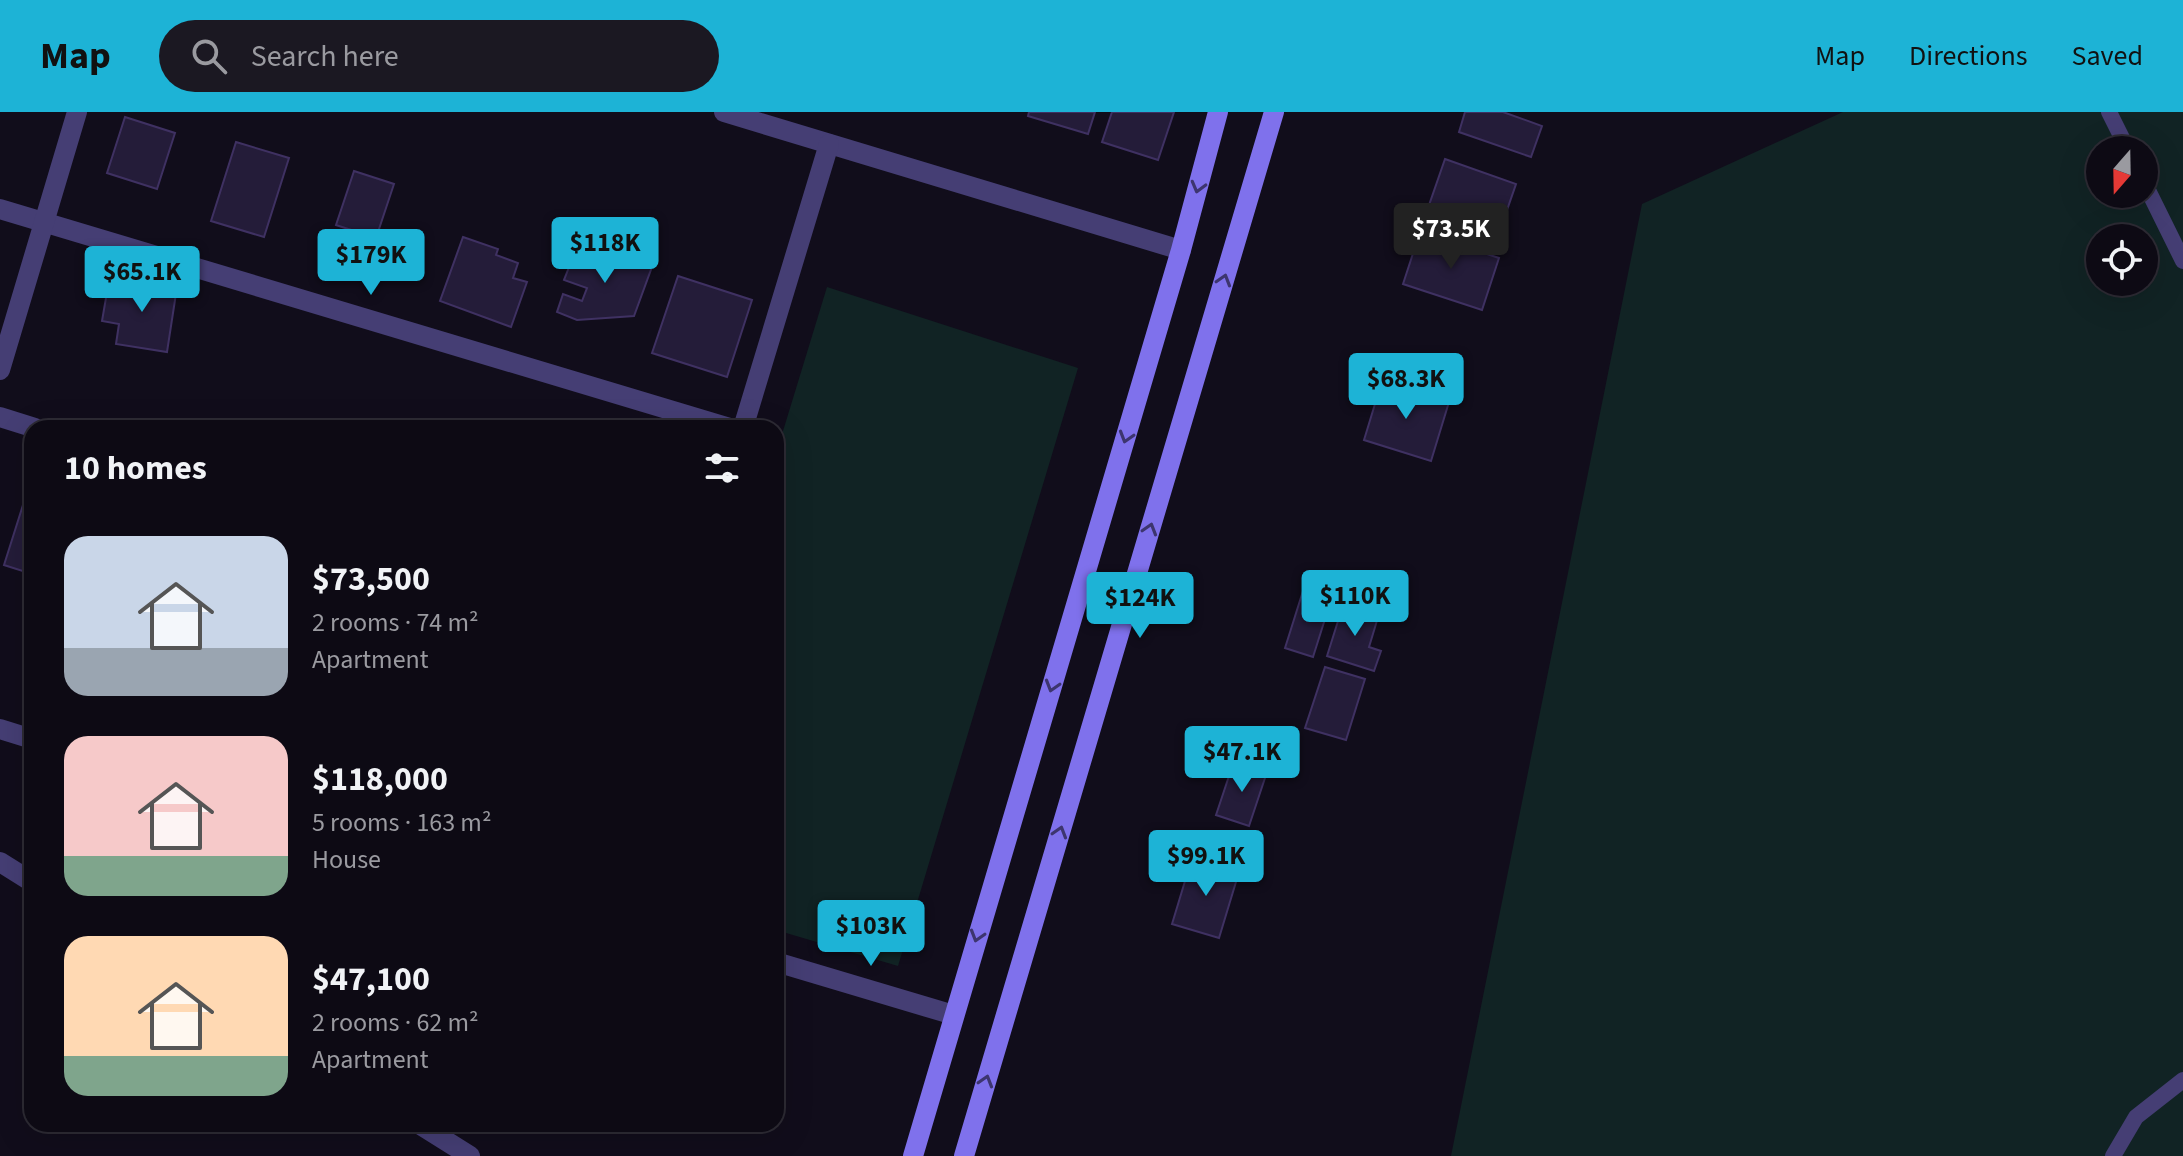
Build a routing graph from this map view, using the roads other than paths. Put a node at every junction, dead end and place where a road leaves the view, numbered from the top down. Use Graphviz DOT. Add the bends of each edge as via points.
graph roads {
  1 [pos="77,112"];
  2 [pos="724,112"];
  3 [pos="1218,112"];
  4 [pos="1274,112"];
  5 [pos="2109,112"];
  6 [pos="2121,136"];
  7 [pos="829,144"];
  8 [pos="2157,208"];
  9 [pos="0,209"];
  10 [pos="44,222"];
  11 [pos="1181,250"];
  12 [pos="2183,261"];
  13 [pos="0,370"];
  14 [pos="0,417"];
  15 [pos="703,420"];
  16 [pos="745,420"];
  17 [pos="24,425"];
  18 [pos="0,729"];
  19 [pos="24,736"];
  20 [pos="0,862"];
  21 [pos="24,877"];
  22 [pos="784,964"];
  23 [pos="954,1015"];
  24 [pos="2183,1080"];
  25 [pos="432,1132"];
  26 [pos="470,1156"];
  27 [pos="913,1156"];
  28 [pos="964,1156"];
  29 [pos="2113,1156"];
  1 -- 10 [label="street"];
  2 -- 7 [label="street"];
  3 -- 11 [label="main road, one-way"];
  28 -- 4 [label="main road, one-way"];
  5 -- 6 [label="lane"];
  7 -- 11 [label="street"];
  7 -- 16 [label="street"];
  8 -- 12 [label="lane"];
  9 -- 10 [label="street"];
  10 -- 13 [label="street"];
  10 -- 15 [label="street"];
  11 -- 23 [label="main road, one-way"];
  14 -- 17 [label="street"];
  18 -- 19 [label="street"];
  20 -- 21 [label="street"];
  22 -- 23 [label="street"];
  23 -- 27 [label="main road"];
  24 -- 29 [label="lane" via="2136,1117"];
  25 -- 26 [label="street"];
}
